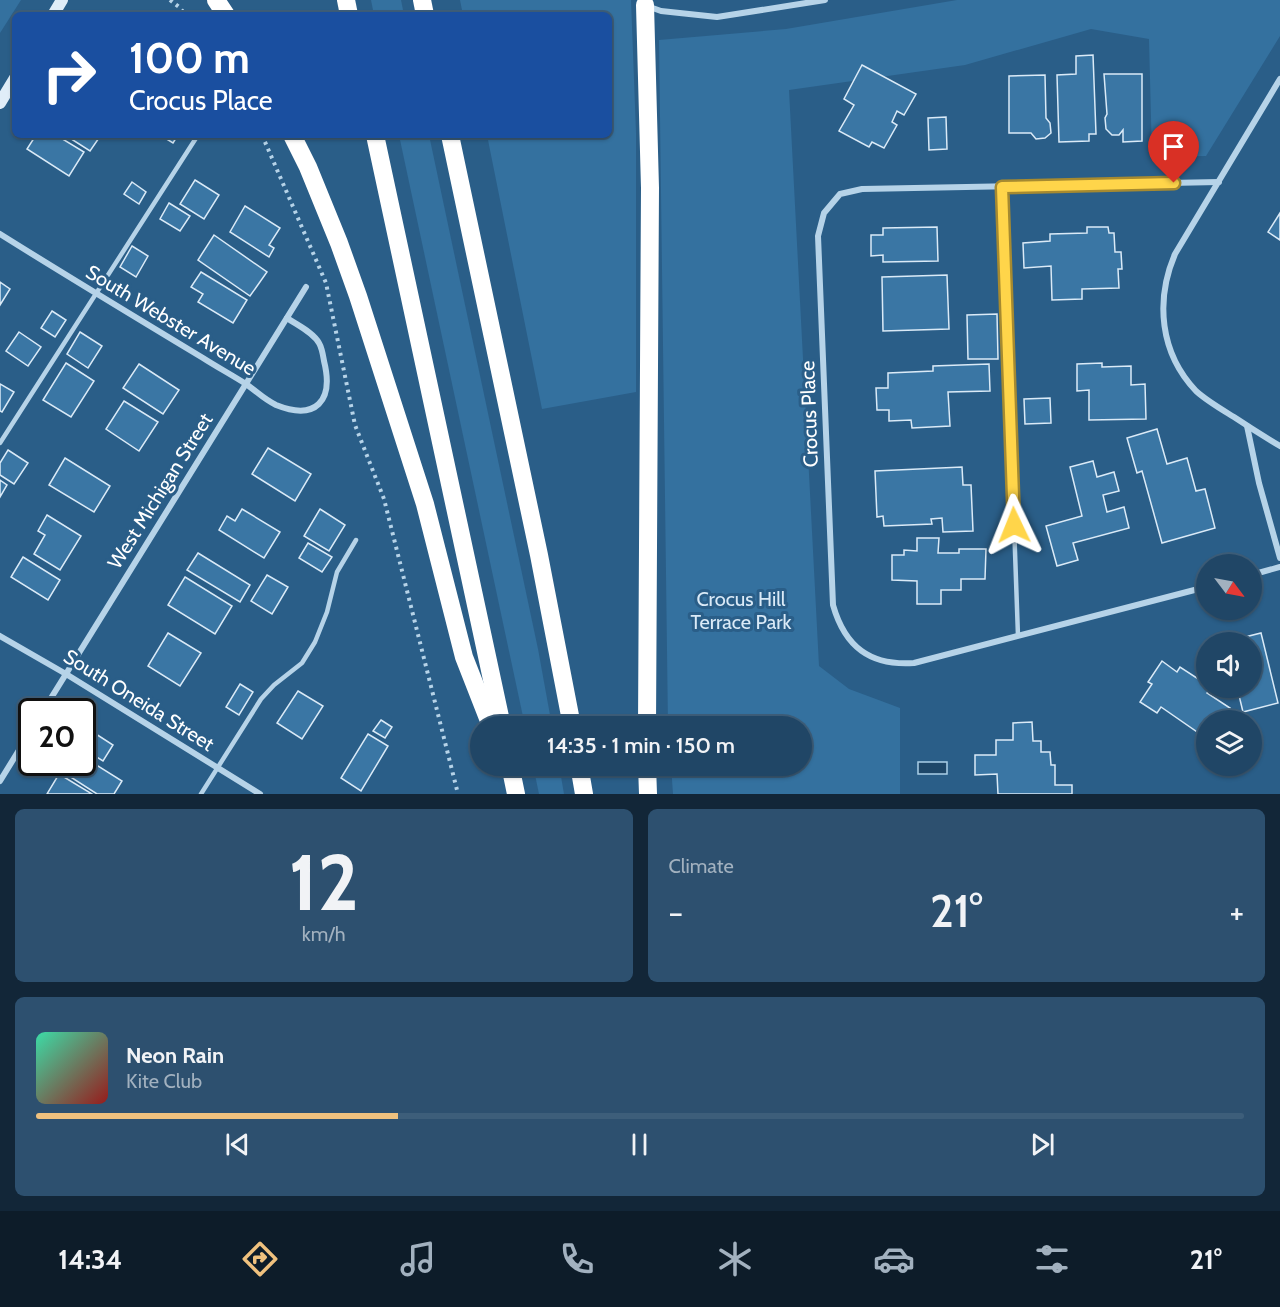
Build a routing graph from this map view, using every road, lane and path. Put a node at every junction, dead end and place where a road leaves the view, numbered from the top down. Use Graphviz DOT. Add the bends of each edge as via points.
graph roads {
  1 [pos="170,0"];
  2 [pos="825,0"];
  3 [pos="645,2"];
  4 [pos="183,12"];
  5 [pos="1280,79"];
  6 [pos="12,83"];
  7 [pos="0,103"];
  8 [pos="196,138"];
  9 [pos="263,138"];
  10 [pos="294,138"];
  11 [pos="376,138"];
  12 [pos="451,138"];
  13 [pos="1219,182"];
  14 [pos="1002,187"];
  15 [pos="0,234"];
  16 [pos="306,287"];
  17 [pos="95,293"];
  18 [pos="287,318"];
  19 [pos="246,384"];
  20 [pos="1247,426"];
  21 [pos="0,442"];
  22 [pos="1280,447"];
  23 [pos="356,540"];
  24 [pos="1280,558"];
  25 [pos="1280,567"];
  26 [pos="1262,572"];
  27 [pos="1196,590"];
  28 [pos="0,636"];
  29 [pos="1018,636"];
  30 [pos="66,674"];
  31 [pos="51,698"];
  32 [pos="487,716"];
  33 [pos="500,716"];
  34 [pos="570,716"];
  35 [pos="647,716"];
  36 [pos="18,752"];
  37 [pos="217,768"];
  38 [pos="511,776"];
  39 [pos="581,776"];
  40 [pos="647,776"];
  41 [pos="0,781"];
  42 [pos="516,791"];
  43 [pos="201,794"];
  44 [pos="260,794"];
  45 [pos="458,794"];
  46 [pos="584,794"];
  47 [pos="648,794"];
  1 -- 4 [label="path"];
  2 -- 3 [label="street" via="717,17 661,11"];
  3 -- 35 [label="highway" via="650,188"];
  5 -- 13 [label="street"];
  6 -- 7 [label="street"];
  8 -- 17 [label="lane"];
  9 -- 45 [label="path" via="326,283 355,425 384,499"];
  10 -- 32 [label="highway" via="358,296 425,504 464,657"];
  11 -- 33 [label="highway"];
  12 -- 34 [label="highway"];
  13 -- 14 [label="street, Crocus Place"];
  13 -- 20 [label="street" via="1168,270 1163,322 1180,370 1196,391"];
  14 -- 29 [label="lane"];
  14 -- 29 [label="street, Crocus Place" via="862,189 840,194 824,213 818,236 833,605 838,622 858,649 873,658 898,664"];
  15 -- 17 [label="street, South Webster Avenue"];
  16 -- 18 [label="street, West Michigan Street"];
  17 -- 19 [label="street, South Webster Avenue"];
  17 -- 21 [label="lane"];
  18 -- 19 [label="street, West Michigan Street"];
  18 -- 19 [label="street, South Webster Avenue" via="320,345 328,384 325,394 316,406 292,411 273,404"];
  19 -- 30 [label="street, West Michigan Street"];
  20 -- 22 [label="street"];
  20 -- 24 [label="street"];
  23 -- 37 [label="lane" via="337,572 315,642 302,663 261,699"];
  25 -- 26 [label="street"];
  27 -- 29 [label="street, Crocus Place"];
  28 -- 30 [label="street, South Oneida Street"];
  30 -- 31 [label="street, West Michigan Street"];
  30 -- 37 [label="street, South Oneida Street"];
  36 -- 41 [label="street"];
  37 -- 43 [label="lane"];
  37 -- 44 [label="street, South Oneida Street"];
  38 -- 42 [label="highway"];
  39 -- 46 [label="highway"];
  40 -- 47 [label="highway"];
}
